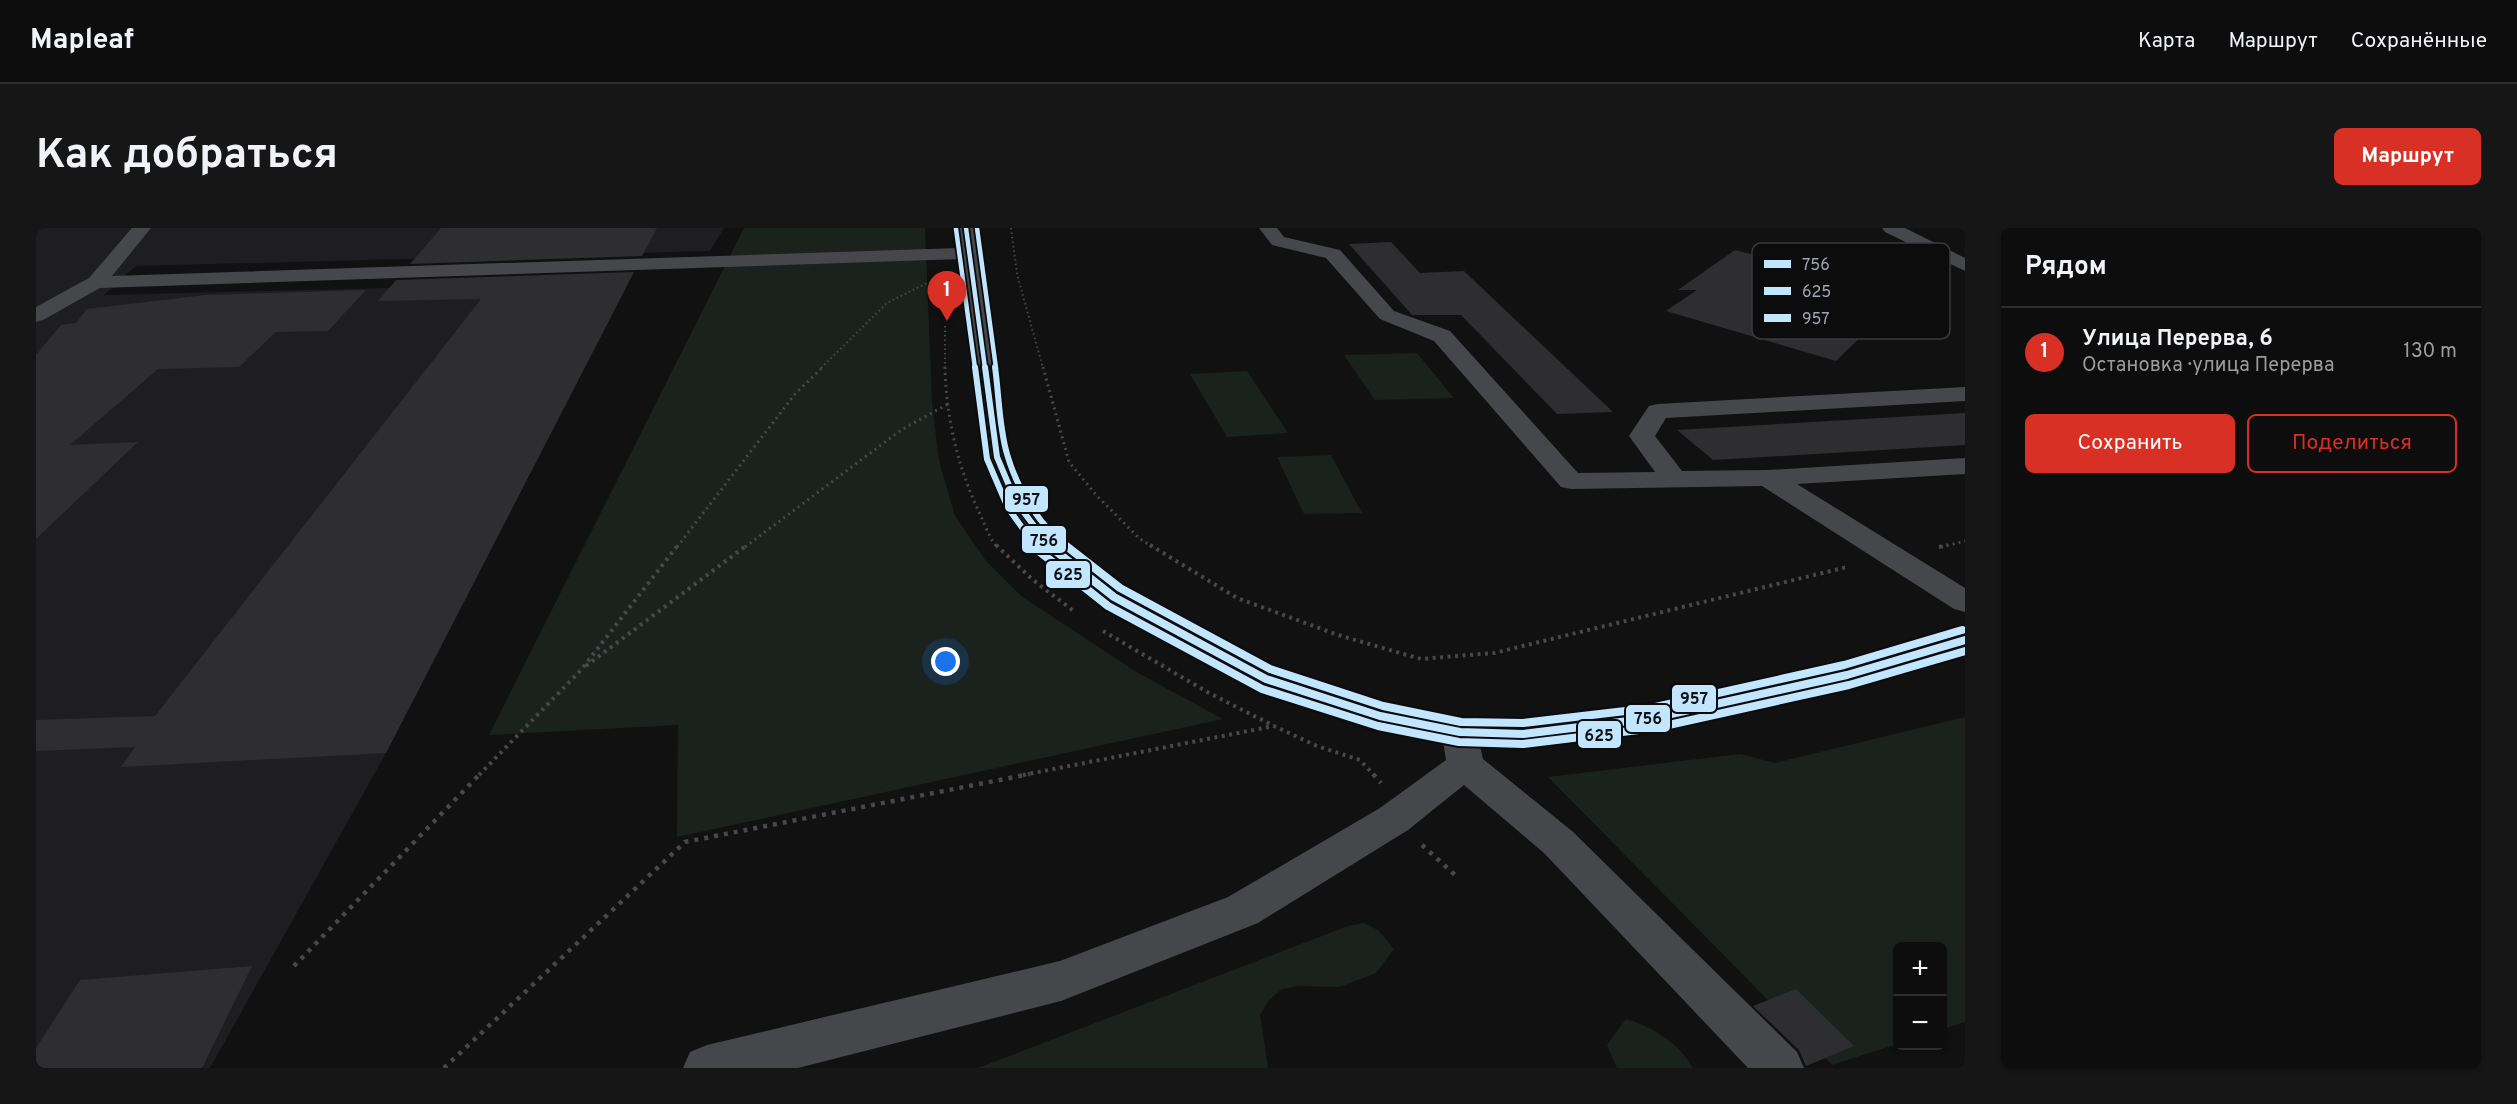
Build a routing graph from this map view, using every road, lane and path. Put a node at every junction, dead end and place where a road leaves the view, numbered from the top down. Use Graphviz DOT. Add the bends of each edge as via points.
graph roads {
  1 [pos="142,228"];
  2 [pos="1011,228"];
  3 [pos="1268,228"];
  4 [pos="1891,228"];
  5 [pos="968,241"];
  6 [pos="1921,243"];
  7 [pos="1950,258"];
  8 [pos="1965,265"];
  9 [pos="932,280"];
  10 [pos="96,282"];
  11 [pos="36,316"];
  12 [pos="1965,394"];
  13 [pos="948,404"];
  14 [pos="1965,466"];
  15 [pos="1768,478"];
  16 [pos="1674,479"];
  17 [pos="1965,541"];
  18 [pos="1893,557"];
  19 [pos="1965,602"];
  20 [pos="1965,640"];
  21 [pos="581,670"];
  22 [pos="1274,726"];
  23 [pos="1462,749"];
  24 [pos="294,966"];
  25 [pos="444,1068"];
  26 [pos="707,1068"];
  27 [pos="1780,1068"];
  1 -- 10 [label="street"];
  2 -- 18 [label="path" via="1017,274 1069,462 1140,539 1237,598 1338,635 1420,659 1494,653"];
  3 -- 16 [label="street" via="1278,241 1333,254 1387,315 1442,336 1571,481"];
  4 -- 6 [label="street"];
  5 -- 10 [label="street"];
  5 -- 23 [label="street" via="997,457 1016,502 1047,544 1114,597 1266,680 1380,716"];
  7 -- 8 [label="street"];
  9 -- 21 [label="path" via="887,303 795,394"];
  10 -- 11 [label="street"];
  12 -- 16 [label="street" via="1658,411 1642,436"];
  13 -- 21 [label="path" via="901,430"];
  14 -- 15 [label="street"];
  15 -- 16 [label="street"];
  15 -- 18 [label="street"];
  17 -- 18 [label="path"];
  18 -- 19 [label="street"];
  20 -- 23 [label="street" via="1847,675 1653,718 1523,735"];
  21 -- 24 [label="path"];
  22 -- 25 [label="path" via="685,842"];
  23 -- 26 [label="street" via="1394,819 1243,910 1061,981"];
  23 -- 27 [label="street"];
}
